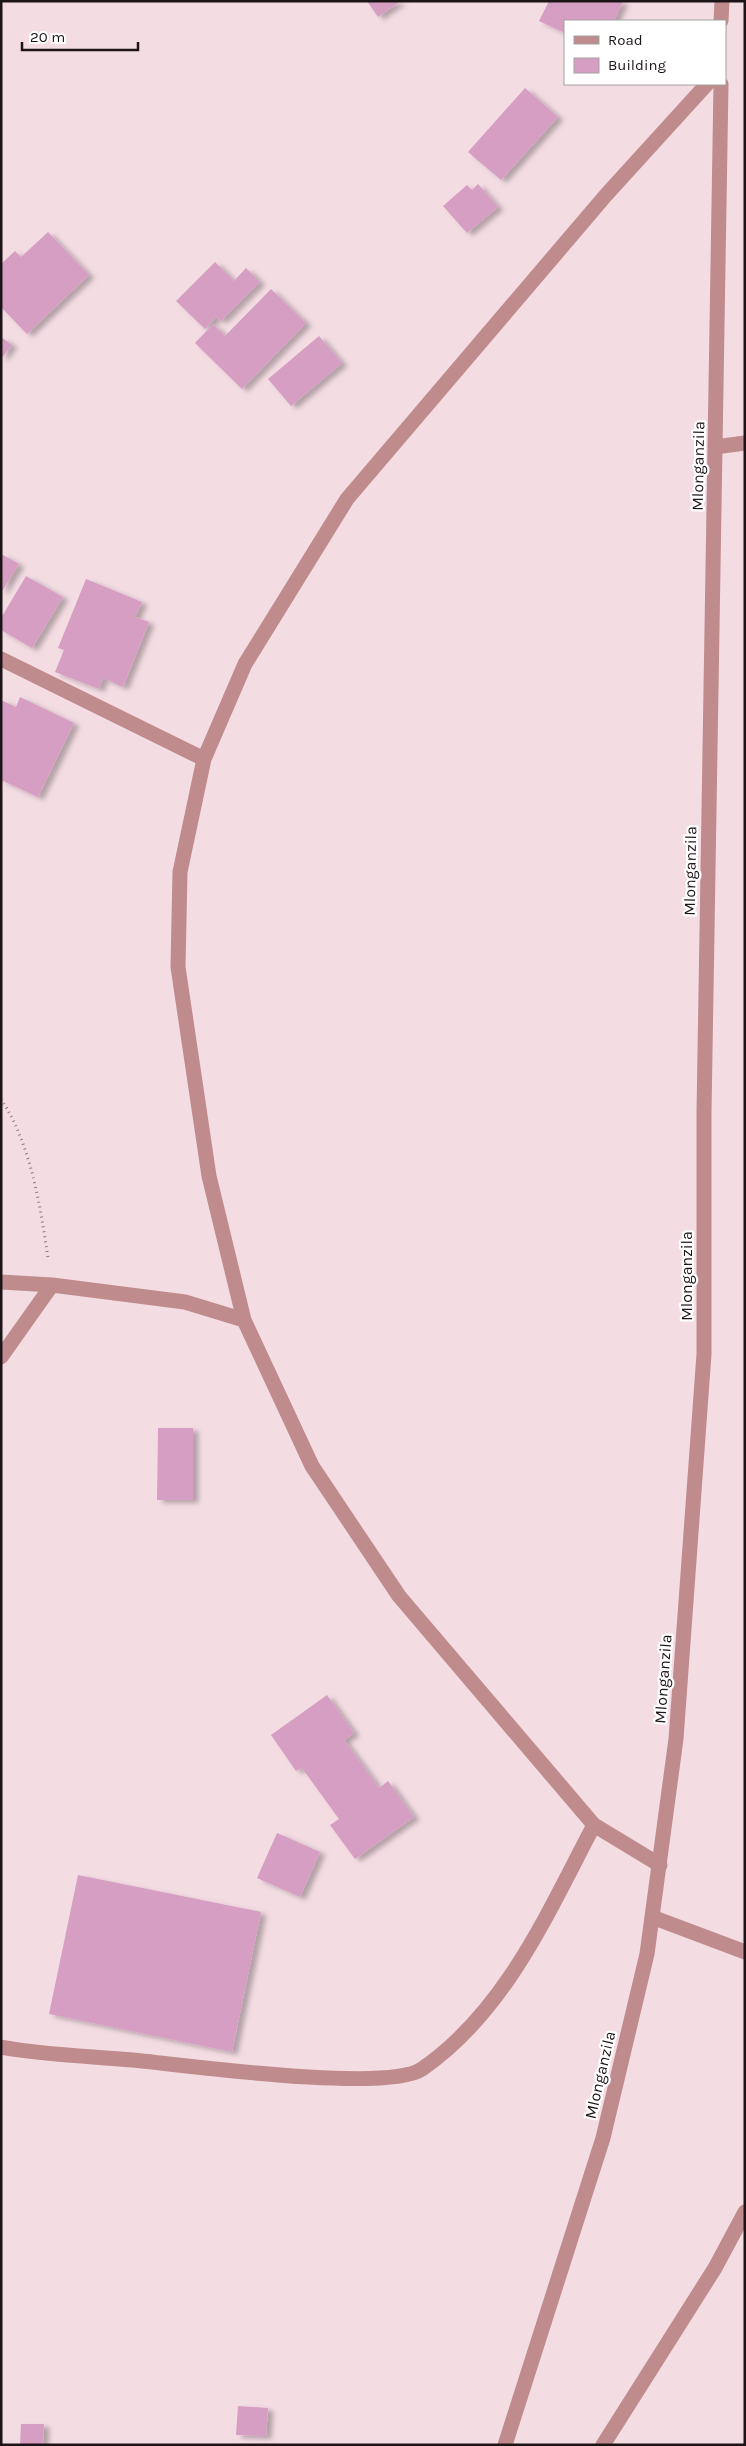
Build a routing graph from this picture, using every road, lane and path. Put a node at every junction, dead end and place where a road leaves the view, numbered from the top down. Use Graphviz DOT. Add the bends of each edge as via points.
graph roads {
  1 [pos="722,1"];
  2 [pos="722,20"];
  3 [pos="706,85"];
  4 [pos="721,85"];
  5 [pos="745,443"];
  6 [pos="715,447"];
  7 [pos="1,659"];
  8 [pos="204,759"];
  9 [pos="1,1099"];
  10 [pos="1,1282"];
  11 [pos="52,1285"];
  12 [pos="244,1320"];
  13 [pos="1,1357"];
  14 [pos="594,1825"];
  15 [pos="660,1865"];
  16 [pos="652,1917"];
  17 [pos="745,1952"];
  18 [pos="1,2047"];
  19 [pos="745,2212"];
  20 [pos="505,2445"];
  21 [pos="603,2445"];
  1 -- 2 [label="street"];
  3 -- 8 [label="street" via="606,195 347,499 244,664"];
  4 -- 6 [label="street, Mlonganzila"];
  5 -- 6 [label="street"];
  6 -- 15 [label="street, Mlonganzila" via="704,1113 704,1354 676,1739"];
  7 -- 8 [label="street"];
  8 -- 12 [label="street" via="180,872 178,967 209,1176"];
  9 -- 11 [label="path" via="15,1120 40,1202"];
  10 -- 11 [label="street"];
  11 -- 12 [label="street" via="185,1302"];
  11 -- 13 [label="street"];
  12 -- 14 [label="street" via="312,1466 399,1596"];
  14 -- 15 [label="street"];
  14 -- 18 [label="street" via="522,1960 467,2032 420,2070 382,2078 311,2077"];
  15 -- 16 [label="street, Mlonganzila"];
  16 -- 17 [label="street"];
  16 -- 20 [label="street, Mlonganzila" via="647,1954 604,2138"];
  19 -- 21 [label="street" via="715,2268"];
}
